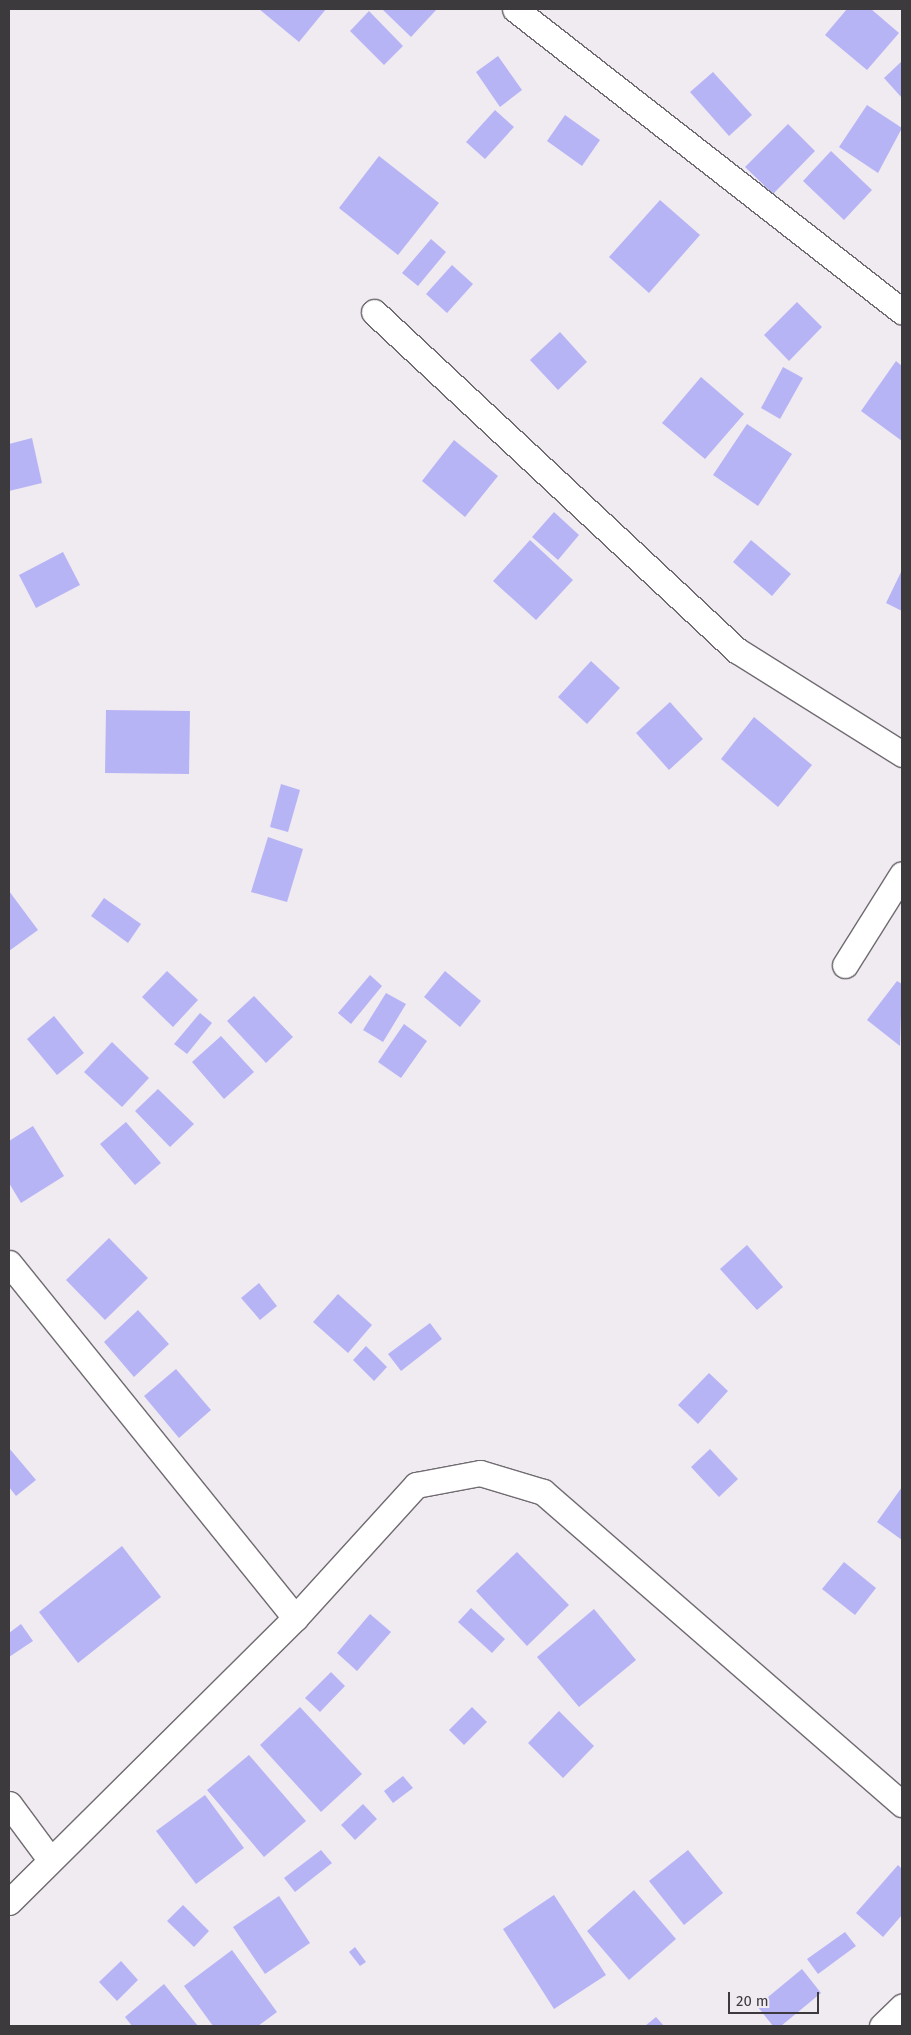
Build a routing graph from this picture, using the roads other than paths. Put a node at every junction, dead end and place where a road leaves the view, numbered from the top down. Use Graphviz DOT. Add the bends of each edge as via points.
graph roads {
  1 [pos="514,9"];
  2 [pos="902,311"];
  3 [pos="374,312"];
  4 [pos="902,754"];
  5 [pos="902,874"];
  6 [pos="845,965"];
  7 [pos="9,1263"];
  8 [pos="295,1618"];
  9 [pos="9,1804"];
  10 [pos="902,1804"];
  11 [pos="49,1858"];
  12 [pos="9,1902"];
  13 [pos="902,2007"];
  14 [pos="882,2026"];
  1 -- 2 [label="street"];
  3 -- 4 [label="street" via="738,651"];
  5 -- 6 [label="street"];
  7 -- 8 [label="street"];
  8 -- 10 [label="street" via="416,1485 480,1474 543,1492"];
  8 -- 11 [label="street"];
  9 -- 11 [label="street"];
  11 -- 12 [label="street"];
  13 -- 14 [label="street"];
}
